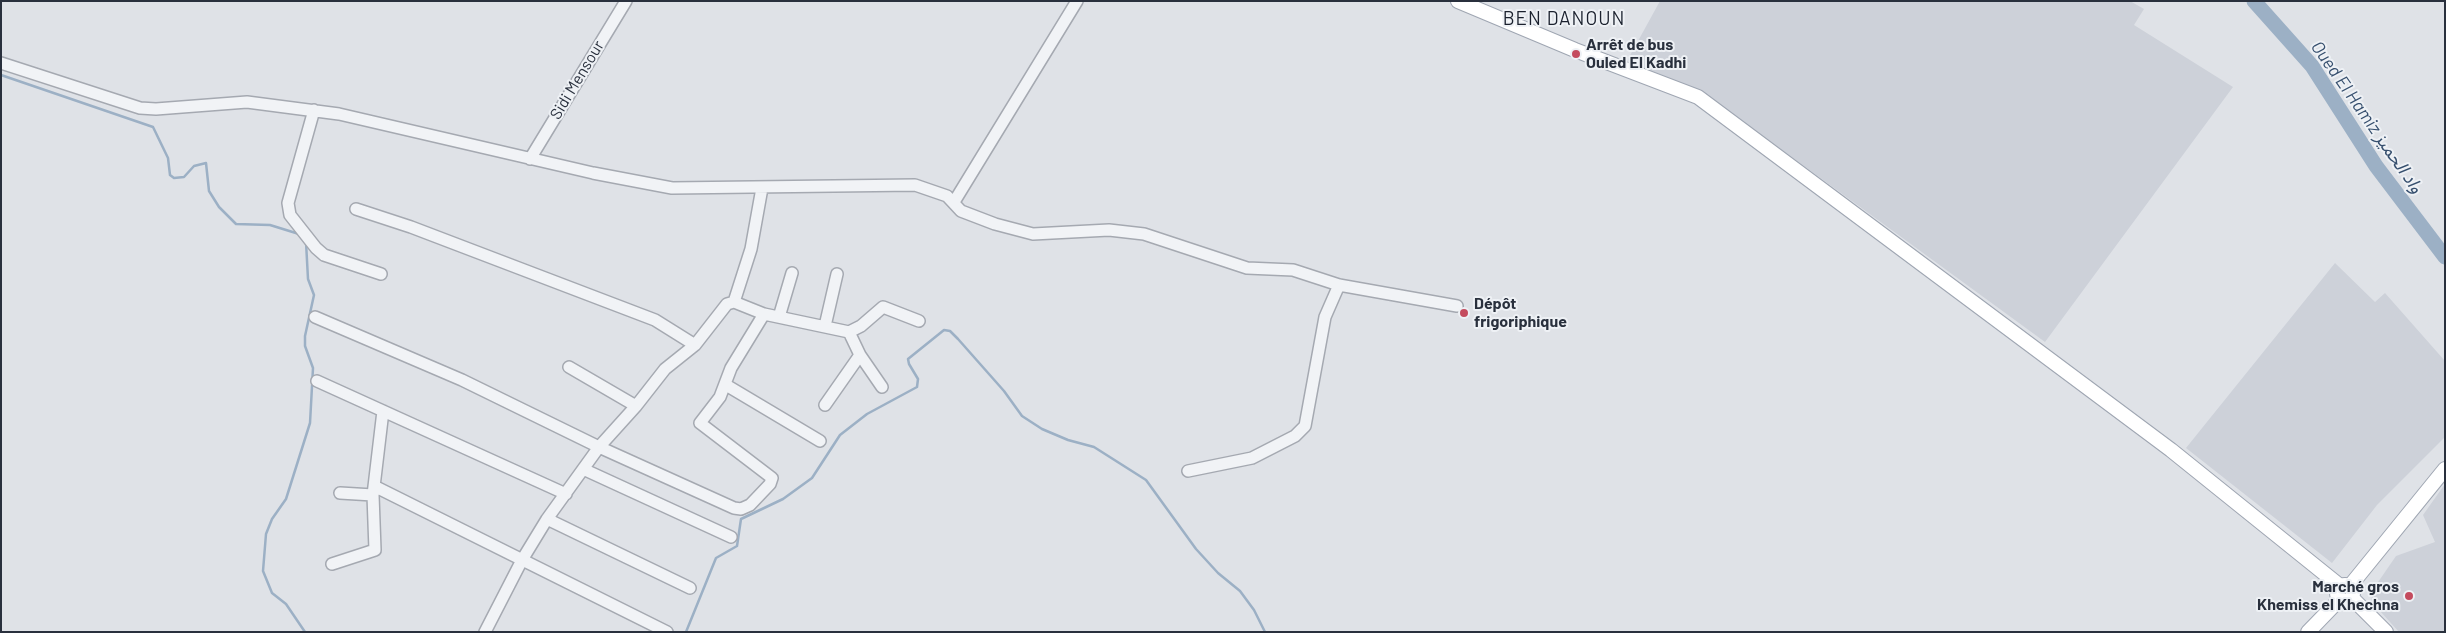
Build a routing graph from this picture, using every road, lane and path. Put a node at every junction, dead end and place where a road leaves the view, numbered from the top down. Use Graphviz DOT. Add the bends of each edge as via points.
graph roads {
  1 [pos="626,1"];
  2 [pos="1077,1"];
  3 [pos="1458,1"];
  4 [pos="1,63"];
  5 [pos="314,110"];
  6 [pos="530,159"];
  7 [pos="762,188"];
  8 [pos="954,202"];
  9 [pos="356,209"];
  10 [pos="792,273"];
  11 [pos="381,274"];
  12 [pos="838,274"];
  13 [pos="1339,285"];
  14 [pos="734,302"];
  15 [pos="1457,306"];
  16 [pos="764,314"];
  17 [pos="315,317"];
  18 [pos="778,317"];
  19 [pos="919,321"];
  20 [pos="825,326"];
  21 [pos="849,332"];
  22 [pos="695,344"];
  23 [pos="860,355"];
  24 [pos="568,368"];
  25 [pos="317,381"];
  26 [pos="726,385"];
  27 [pos="882,387"];
  28 [pos="825,405"];
  29 [pos="636,406"];
  30 [pos="383,410"];
  31 [pos="820,440"];
  32 [pos="599,446"];
  33 [pos="583,469"];
  34 [pos="2445,469"];
  35 [pos="1188,471"];
  36 [pos="374,491"];
  37 [pos="340,493"];
  38 [pos="566,494"];
  39 [pos="547,519"];
  40 [pos="731,537"];
  41 [pos="522,560"];
  42 [pos="332,564"];
  43 [pos="690,588"];
  44 [pos="2345,592"];
  45 [pos="485,632"];
  46 [pos="667,632"];
  47 [pos="2308,632"];
  48 [pos="2386,632"];
  1 -- 6 [label="street, Sidi Mensour"];
  2 -- 8 [label="street"];
  3 -- 44 [label="main road" via="1698,97 2172,450"];
  4 -- 5 [label="street" via="140,108 247,102"];
  5 -- 6 [label="street"];
  5 -- 11 [label="street" via="288,204 290,215 324,254"];
  6 -- 7 [label="street" via="672,188"];
  7 -- 8 [label="street" via="915,185 940,193"];
  7 -- 14 [label="street" via="755,233"];
  8 -- 13 [label="street" via="961,211 1033,234 1109,230 1144,234 1247,268 1293,270"];
  9 -- 22 [label="street" via="655,320"];
  10 -- 18 [label="street"];
  12 -- 20 [label="street"];
  13 -- 15 [label="street"];
  13 -- 35 [label="street" via="1325,318 1305,426 1295,436 1252,458"];
  14 -- 16 [label="street"];
  14 -- 22 [label="street" via="727,304"];
  16 -- 18 [label="street"];
  16 -- 26 [label="street" via="731,368"];
  17 -- 32 [label="street" via="462,380"];
  18 -- 20 [label="street"];
  19 -- 21 [label="street" via="883,307"];
  20 -- 21 [label="street"];
  21 -- 23 [label="street"];
  22 -- 29 [label="street" via="665,369"];
  23 -- 27 [label="street"];
  23 -- 28 [label="street"];
  24 -- 29 [label="street"];
  25 -- 30 [label="street"];
  26 -- 31 [label="street"];
  26 -- 32 [label="street" via="700,423 772,478 750,505 734,508"];
  29 -- 32 [label="street"];
  30 -- 36 [label="street"];
  30 -- 38 [label="street"];
  32 -- 33 [label="street"];
  33 -- 38 [label="street"];
  33 -- 40 [label="street"];
  34 -- 44 [label="main road"];
  36 -- 37 [label="street"];
  36 -- 41 [label="street"];
  36 -- 42 [label="street" via="375,550"];
  38 -- 39 [label="street"];
  39 -- 41 [label="street"];
  39 -- 43 [label="street"];
  41 -- 45 [label="street"];
  41 -- 46 [label="street"];
  44 -- 47 [label="main road"];
  44 -- 48 [label="main road"];
}
